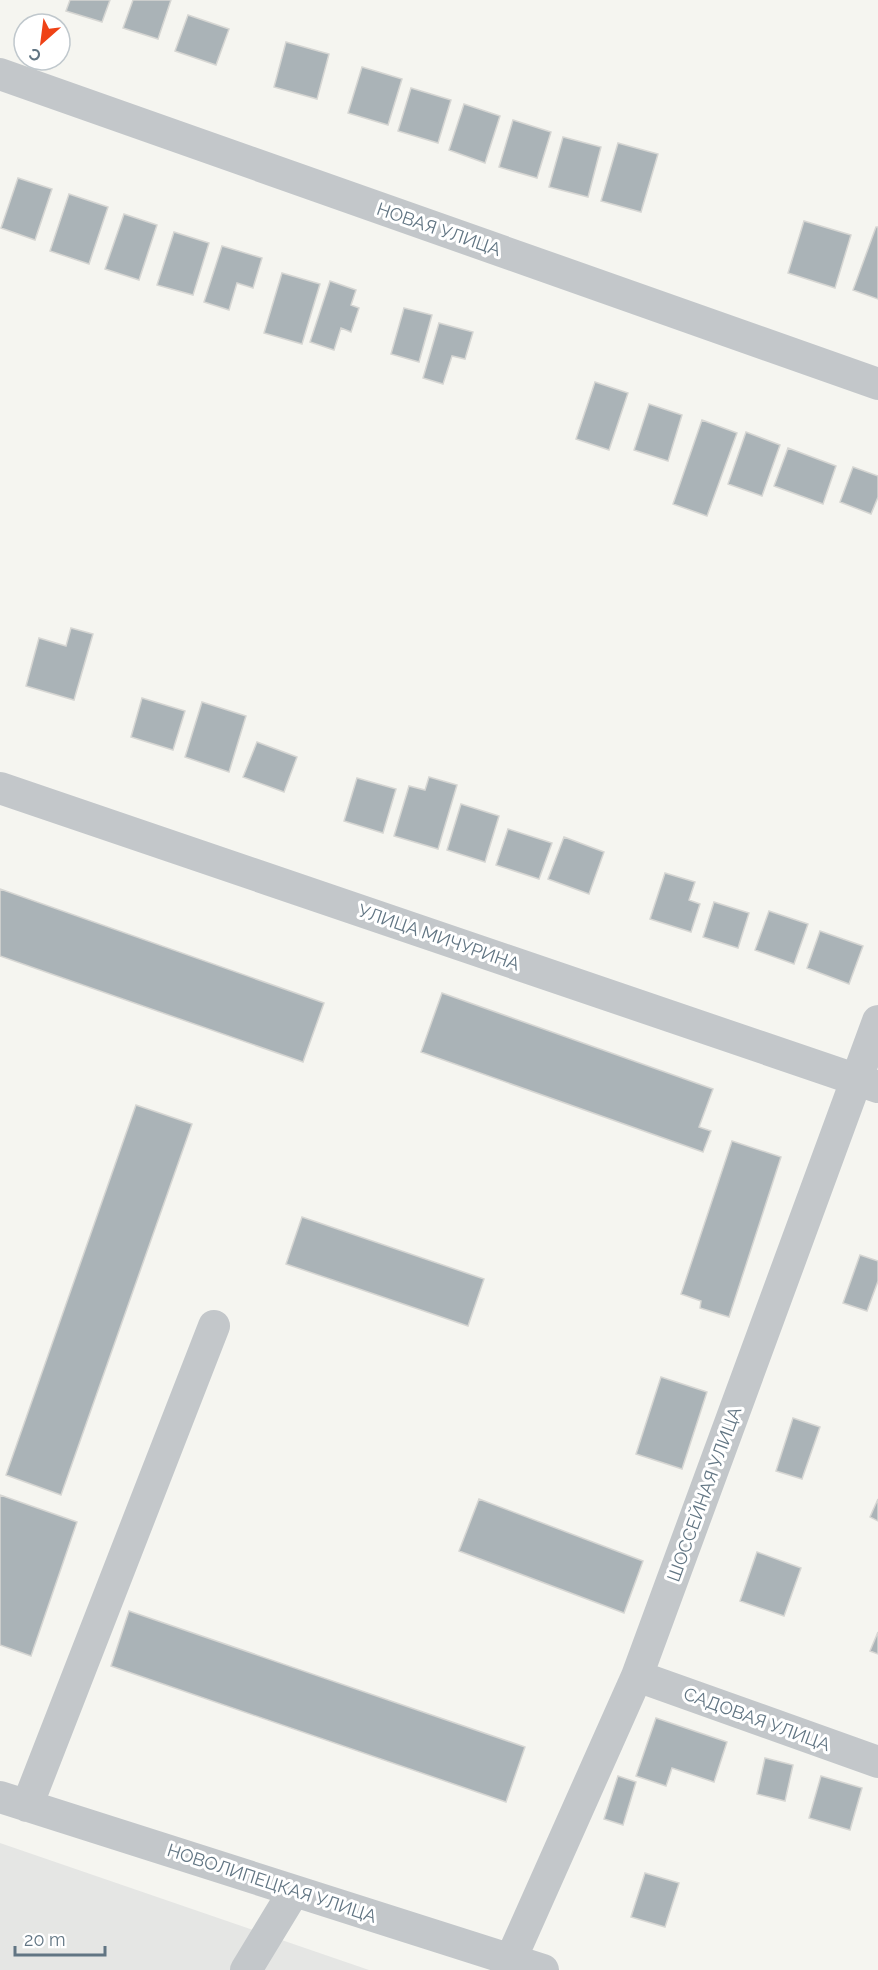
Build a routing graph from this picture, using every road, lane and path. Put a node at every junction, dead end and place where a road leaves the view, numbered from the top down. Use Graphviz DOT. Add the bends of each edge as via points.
graph roads {
  1 [pos="0,74"];
  2 [pos="878,384"];
  3 [pos="0,788"];
  4 [pos="878,1021"];
  5 [pos="867,1083"];
  6 [pos="214,1326"];
  7 [pos="637,1676"];
  8 [pos="878,1762"];
  9 [pos="14,1801"];
  10 [pos="294,1891"];
  11 [pos="511,1959"];
  12 [pos="246,1970"];
  13 [pos="543,1970"];
  1 -- 2 [label="street, НОВАЯ УЛИЦА"];
  3 -- 5 [label="street, УЛИЦА МИЧУРИНА"];
  4 -- 5 [label="street, ШОССЕЙНАЯ УЛИЦА"];
  5 -- 7 [label="street, ШОССЕЙНАЯ УЛИЦА"];
  6 -- 9 [label="street"];
  7 -- 8 [label="street, САДОВАЯ УЛИЦА"];
  7 -- 11 [label="street, ШОССЕЙНАЯ УЛИЦА"];
  9 -- 10 [label="street, НОВОЛИПЕЦКАЯ УЛИЦА"];
  10 -- 11 [label="street, НОВОЛИПЕЦКАЯ УЛИЦА"];
  10 -- 12 [label="street"];
  11 -- 13 [label="street, НОВОЛИПЕЦКАЯ УЛИЦА"];
}
